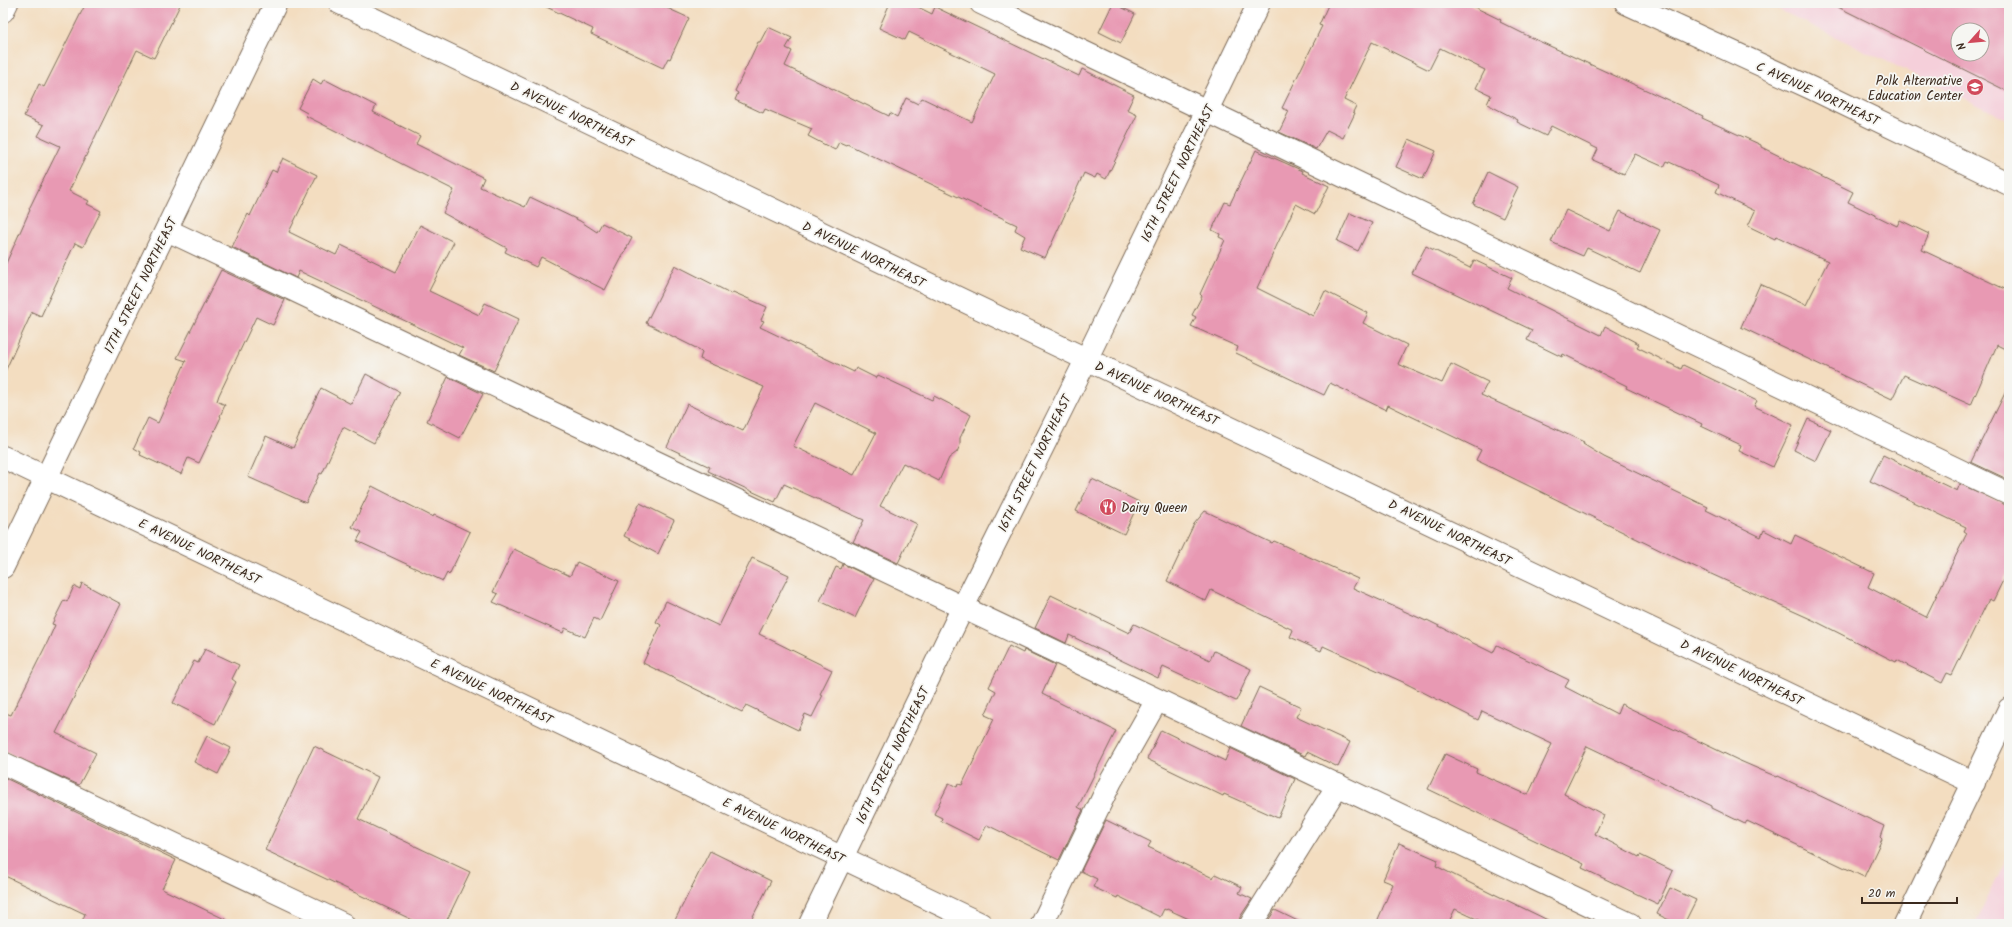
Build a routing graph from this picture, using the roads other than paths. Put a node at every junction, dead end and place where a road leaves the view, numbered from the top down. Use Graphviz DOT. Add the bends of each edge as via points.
graph roads {
  1 [pos="7,3"];
  2 [pos="276,3"];
  3 [pos="340,3"];
  4 [pos="981,3"];
  5 [pos="1259,3"];
  6 [pos="1626,3"];
  7 [pos="3,11"];
  8 [pos="1208,110"];
  9 [pos="2009,184"];
  10 [pos="167,230"];
  11 [pos="1086,360"];
  12 [pos="3,457"];
  13 [pos="46,478"];
  14 [pos="2009,494"];
  15 [pos="3,567"];
  16 [pos="963,607"];
  17 [pos="1157,700"];
  18 [pos="2009,709"];
  19 [pos="3,764"];
  20 [pos="1974,783"];
  21 [pos="1338,785"];
  22 [pos="843,858"];
  23 [pos="343,924"];
  24 [pos="810,924"];
  25 [pos="981,924"];
  26 [pos="1042,924"];
  27 [pos="1252,924"];
  28 [pos="1630,924"];
  29 [pos="1905,924"];
  1 -- 7 [label="street"];
  2 -- 10 [label="street, 17TH STREET NORTHEAST"];
  3 -- 11 [label="street, D AVENUE NORTHEAST"];
  4 -- 8 [label="street"];
  5 -- 8 [label="street, 16TH STREET NORTHEAST"];
  6 -- 9 [label="street, C AVENUE NORTHEAST" via="1811,88"];
  8 -- 11 [label="street, 16TH STREET NORTHEAST"];
  8 -- 14 [label="street"];
  10 -- 13 [label="street, 17TH STREET NORTHEAST"];
  10 -- 16 [label="street"];
  11 -- 16 [label="street, 16TH STREET NORTHEAST"];
  11 -- 20 [label="street, D AVENUE NORTHEAST"];
  12 -- 13 [label="street, E AVENUE NORTHEAST"];
  13 -- 15 [label="street, 17TH STREET NORTHEAST"];
  13 -- 22 [label="street, E AVENUE NORTHEAST"];
  16 -- 17 [label="street"];
  16 -- 22 [label="street, 16TH STREET NORTHEAST"];
  17 -- 21 [label="street"];
  17 -- 26 [label="street" via="1111,781"];
  18 -- 20 [label="street"];
  19 -- 23 [label="street"];
  20 -- 29 [label="street"];
  21 -- 27 [label="street"];
  21 -- 28 [label="street"];
  22 -- 24 [label="street, 16TH STREET NORTHEAST"];
  22 -- 25 [label="street, E AVENUE NORTHEAST"];
}
